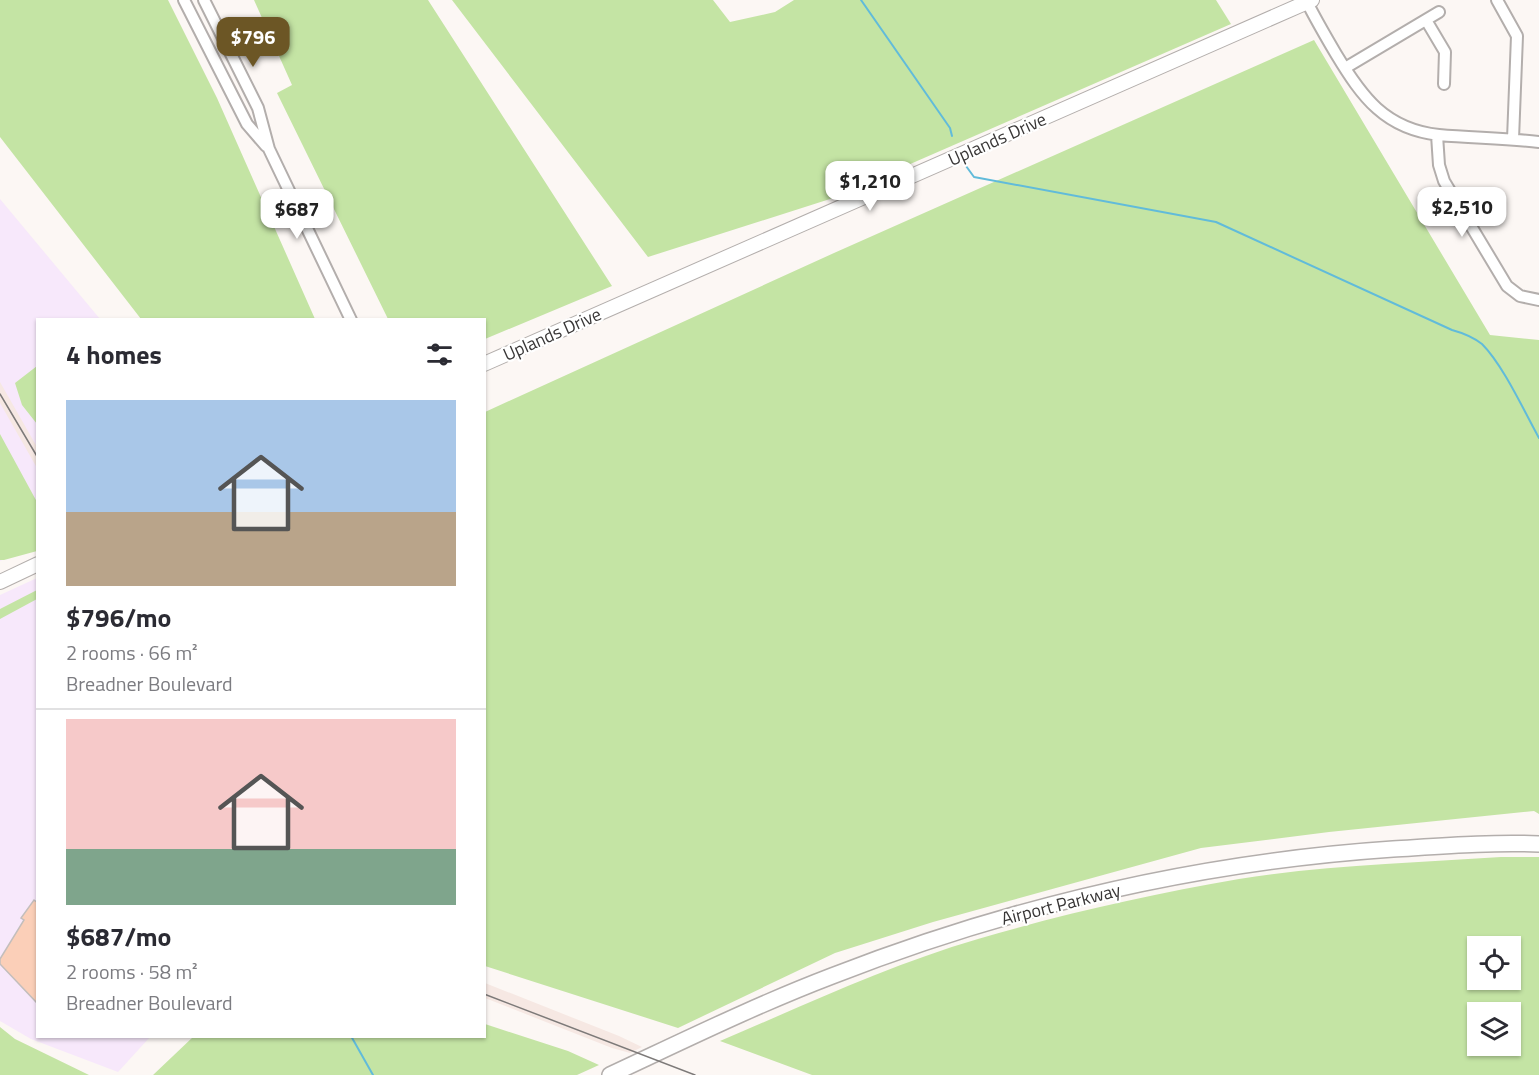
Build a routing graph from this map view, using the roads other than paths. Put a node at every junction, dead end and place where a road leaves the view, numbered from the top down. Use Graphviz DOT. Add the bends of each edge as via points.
graph roads {
  1 [pos="184,0"];
  2 [pos="204,0"];
  3 [pos="1497,0"];
  4 [pos="1309,1"];
  5 [pos="1439,12"];
  6 [pos="1426,20"];
  7 [pos="1345,68"];
  8 [pos="1444,84"];
  9 [pos="1437,135"];
  10 [pos="1513,139"];
  11 [pos="1539,141"];
  12 [pos="269,148"];
  13 [pos="1539,300"];
  14 [pos="350,318"];
  15 [pos="486,363"];
  16 [pos="36,565"];
  17 [pos="2,581"];
  18 [pos="1539,844"];
  19 [pos="610,1075"];
  1 -- 12 [label="street" via="247,123"];
  2 -- 12 [label="street" via="258,108"];
  3 -- 10 [label="street" via="1517,36"];
  4 -- 7 [label="street"];
  4 -- 15 [label="main road, Uplands Drive"];
  5 -- 6 [label="street"];
  6 -- 7 [label="street"];
  6 -- 8 [label="street" via="1445,52"];
  7 -- 9 [label="street" via="1378,111 1401,125"];
  9 -- 10 [label="street"];
  9 -- 13 [label="street" via="1438,165 1444,181 1507,286 1520,296"];
  10 -- 11 [label="street"];
  12 -- 14 [label="street"];
  16 -- 17 [label="main road"];
  18 -- 19 [label="highway, Airport Parkway" via="1419,847 1307,856 1164,879 1065,901 843,971"];
}
